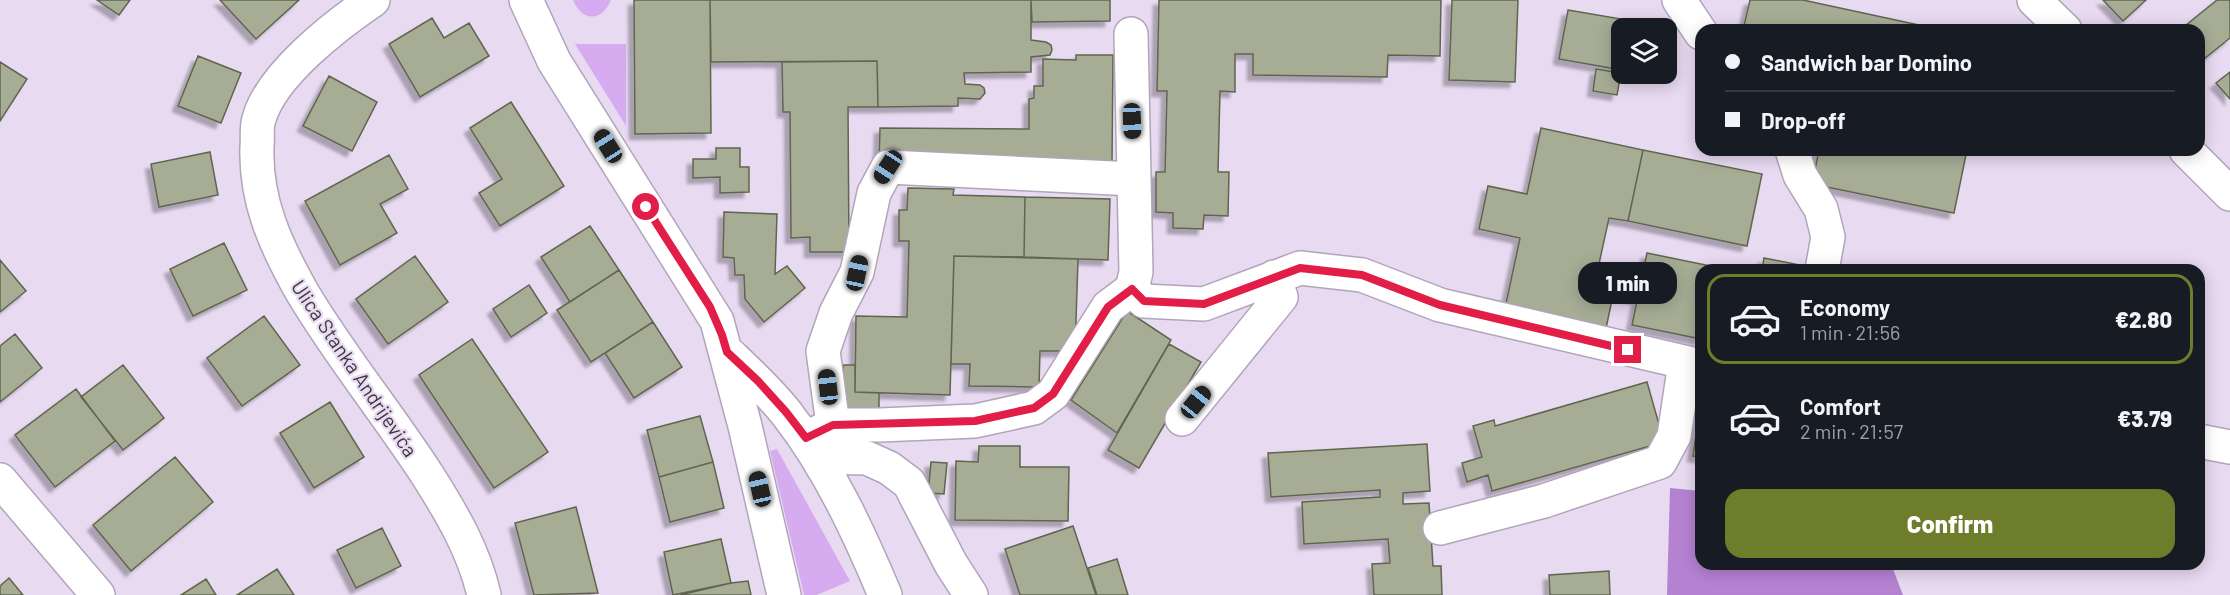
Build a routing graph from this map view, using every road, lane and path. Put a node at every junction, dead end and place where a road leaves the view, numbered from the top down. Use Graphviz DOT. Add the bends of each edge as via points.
graph roads {
  1 [pos="373,0"];
  2 [pos="526,0"];
  3 [pos="1679,0"];
  4 [pos="2034,0"];
  5 [pos="1695,24"];
  6 [pos="2059,24"];
  7 [pos="1131,34"];
  8 [pos="1794,156"];
  9 [pos="2192,156"];
  10 [pos="1134,179"];
  11 [pos="2230,194"];
  12 [pos="1823,264"];
  13 [pos="1274,277"];
  14 [pos="1134,280"];
  15 [pos="727,352"];
  16 [pos="1693,365"];
  17 [pos="1182,419"];
  18 [pos="918,424"];
  19 [pos="818,440"];
  20 [pos="2205,442"];
  21 [pos="2230,447"];
  22 [pos="889,468"];
  23 [pos="0,480"];
  24 [pos="1440,528"];
  25 [pos="98,595"];
  26 [pos="484,595"];
  27 [pos="784,595"];
  28 [pos="885,595"];
  29 [pos="970,595"];
  1 -- 26 [label="street, Ulica Stanka Andrijevića" via="339,23 278,81 258,120 259,191 285,261 318,318 456,520"];
  2 -- 15 [label="street" via="554,61 710,307"];
  3 -- 5 [label="street"];
  4 -- 6 [label="street"];
  7 -- 10 [label="street"];
  8 -- 12 [label="street" via="1824,219 1828,237"];
  9 -- 11 [label="street"];
  10 -- 14 [label="street"];
  10 -- 19 [label="street" via="888,167 874,193 857,273 836,313 823,351"];
  13 -- 14 [label="street" via="1204,304 1144,301"];
  13 -- 16 [label="street" via="1300,268 1362,275 1440,305"];
  13 -- 17 [label="street" via="1281,297"];
  14 -- 18 [label="street" via="1108,307 1053,394 1034,408 975,421"];
  15 -- 19 [label="street"];
  15 -- 27 [label="street"];
  16 -- 24 [label="street" via="1674,436 1660,462 1544,501"];
  18 -- 19 [label="street"];
  18 -- 22 [label="street"];
  19 -- 22 [label="street"];
  19 -- 28 [label="street"];
  20 -- 21 [label="street"];
  22 -- 29 [label="street" via="909,483"];
  23 -- 25 [label="street"];
}
